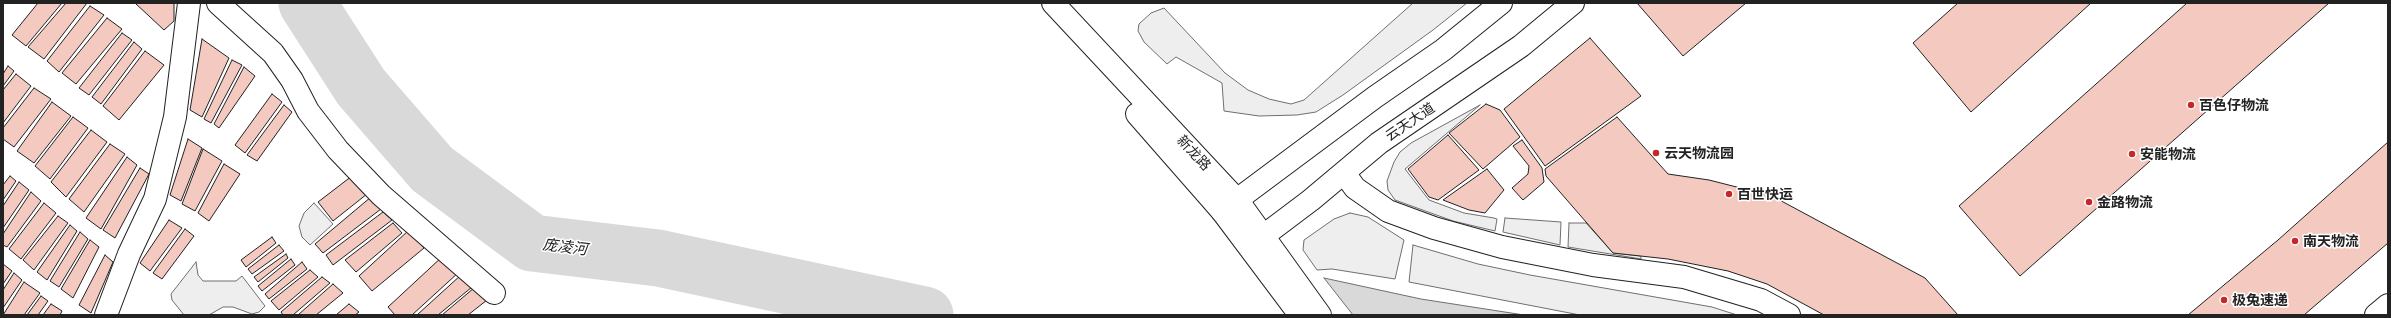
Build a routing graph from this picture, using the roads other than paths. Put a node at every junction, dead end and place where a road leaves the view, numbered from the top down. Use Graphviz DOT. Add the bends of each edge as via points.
graph roads {
  1 [pos="189,3"];
  2 [pos="218,3"];
  3 [pos="1039,3"];
  4 [pos="1053,3"];
  5 [pos="1501,3"];
  6 [pos="1573,3"];
  7 [pos="1344,173"];
  8 [pos="1230,206"];
  9 [pos="1257,241"];
  10 [pos="1292,291"];
  11 [pos="494,293"];
  12 [pos="2388,305"];
  13 [pos="106,315"];
  14 [pos="1300,315"];
  15 [pos="1320,315"];
  16 [pos="1789,315"];
  17 [pos="2376,315"];
  1 -- 13 [label="main road" via="175,117 156,198 129,254"];
  2 -- 11 [label="main road" via="272,53 292,80 308,111 338,150 381,195"];
  3 -- 8 [label="main road, 新龙路"];
  4 -- 8 [label="main road, 新龙路"];
  5 -- 8 [label="main road" via="1443,50 1375,97"];
  6 -- 7 [label="main road, 云天大道" via="1521,46 1379,143"];
  7 -- 9 [label="main road, 云天大道"];
  7 -- 16 [label="main road" via="1354,188 1388,210 1434,228 1502,247 1593,265 1684,277 1761,300"];
  8 -- 9 [label="main road, 新龙路"];
  9 -- 10 [label="main road, 新龙路"];
  10 -- 14 [label="main road, 新龙路"];
  10 -- 15 [label="main road, 新龙路"];
  12 -- 17 [label="main road"];
}
